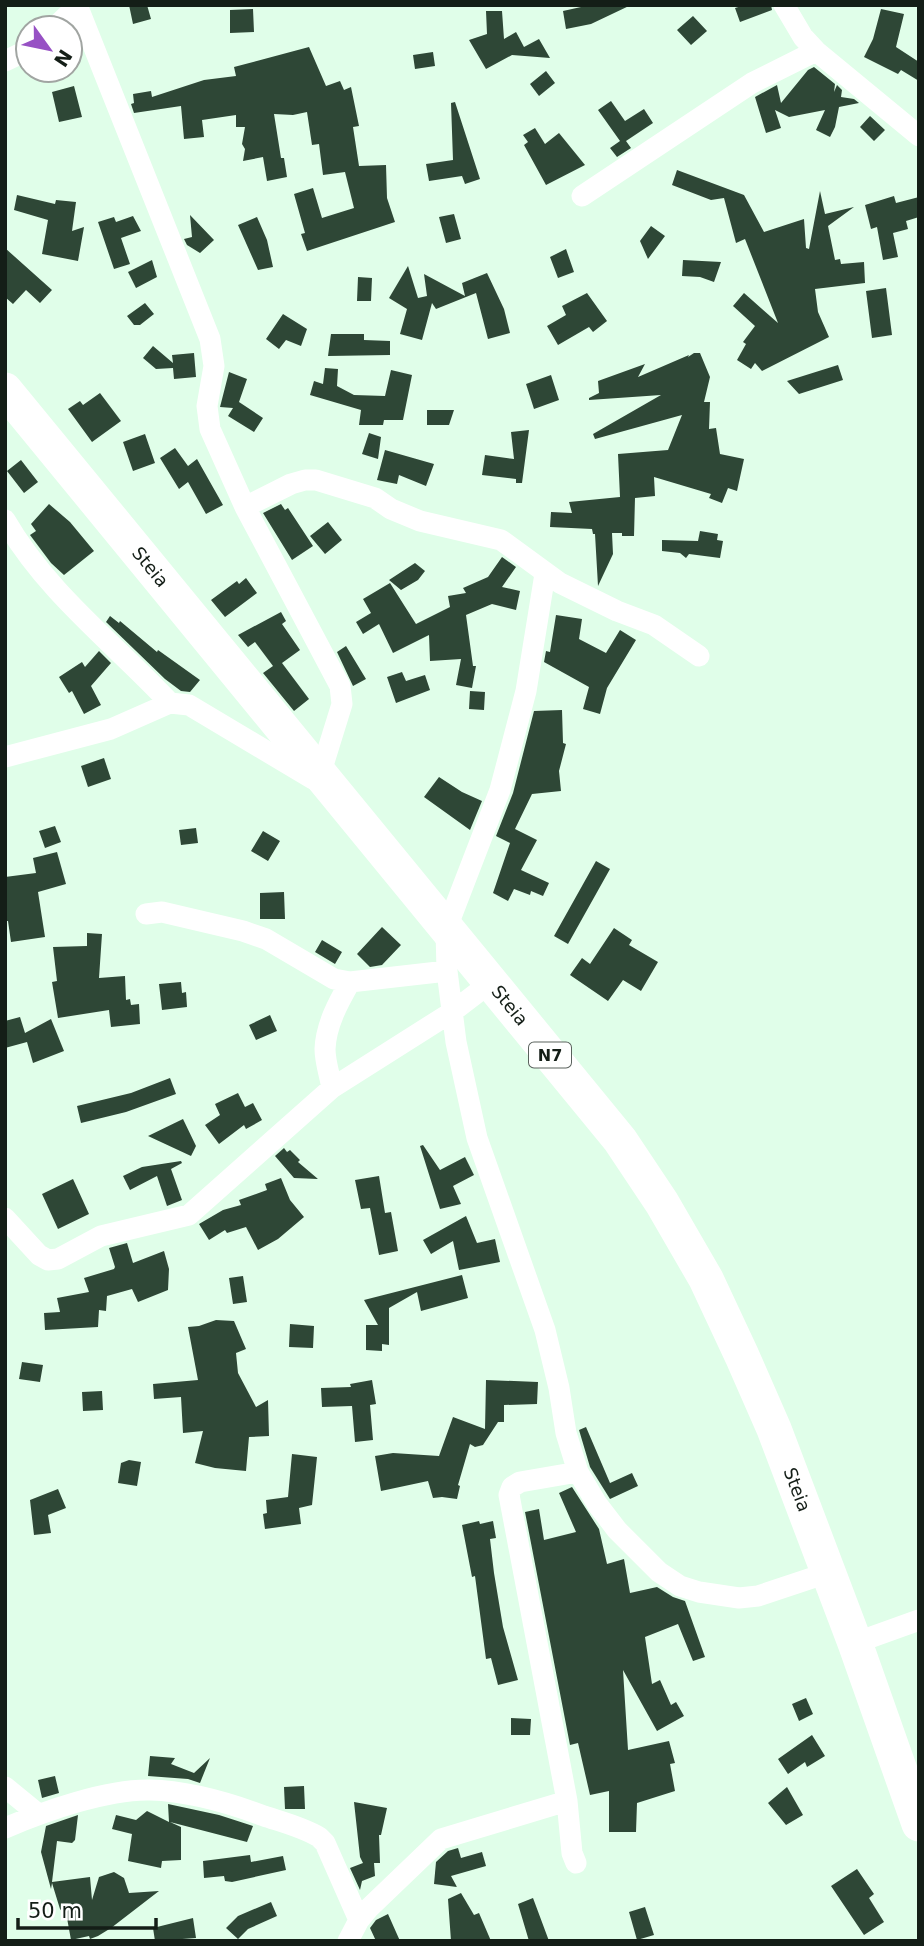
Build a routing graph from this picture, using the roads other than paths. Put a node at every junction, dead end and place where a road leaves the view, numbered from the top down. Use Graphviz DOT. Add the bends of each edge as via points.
graph roads {
  1 [pos="784,5"];
  2 [pos="77,6"];
  3 [pos="817,51"];
  4 [pos="919,136"];
  5 [pos="582,196"];
  6 [pos="12,410"];
  7 [pos="245,507"];
  8 [pos="5,520"];
  9 [pos="545,574"];
  10 [pos="699,656"];
  11 [pos="170,703"];
  12 [pos="5,757"];
  13 [pos="327,783"];
  14 [pos="146,914"];
  15 [pos="446,930"];
  16 [pos="447,971"];
  17 [pos="350,982"];
  18 [pos="490,983"];
  19 [pos="452,1012"];
  20 [pos="332,1088"];
  21 [pos="5,1218"];
  22 [pos="578,1472"];
  23 [pos="827,1573"];
  24 [pos="919,1620"];
  25 [pos="855,1643"];
  26 [pos="5,1787"];
  27 [pos="567,1801"];
  28 [pos="38,1814"];
  29 [pos="919,1824"];
  30 [pos="5,1828"];
  31 [pos="576,1863"];
  32 [pos="359,1920"];
  33 [pos="348,1941"];
  1 -- 3 [label="street"];
  2 -- 7 [label="street" via="210,339 214,366 207,406 210,429"];
  3 -- 4 [label="street"];
  3 -- 5 [label="street" via="752,83"];
  6 -- 13 [label="main road, Steia / N7"];
  7 -- 9 [label="street" via="291,484 316,480 375,498 420,521 500,540"];
  7 -- 13 [label="street" via="340,686 342,704"];
  8 -- 11 [label="street" via="49,583"];
  9 -- 10 [label="street" via="654,625"];
  9 -- 15 [label="street" via="526,691 500,790"];
  11 -- 12 [label="street" via="111,729"];
  11 -- 13 [label="street" via="189,705"];
  13 -- 15 [label="main road, Steia / N7"];
  14 -- 17 [label="street" via="162,912 266,939 334,979"];
  15 -- 16 [label="street"];
  15 -- 18 [label="main road, Steia / N7"];
  16 -- 17 [label="street"];
  16 -- 19 [label="street"];
  17 -- 20 [label="street" via="329,1024 325,1050"];
  18 -- 19 [label="street"];
  18 -- 23 [label="main road, Steia / N7" via="620,1140 706,1279 774,1429"];
  19 -- 20 [label="street"];
  19 -- 22 [label="street" via="477,1138 545,1330"];
  20 -- 21 [label="street" via="189,1215 101,1236 48,1260"];
  22 -- 23 [label="street" via="617,1530 680,1586 748,1597"];
  22 -- 27 [label="street" via="520,1482 509,1495"];
  23 -- 25 [label="main road, Steia / N7"];
  24 -- 25 [label="street"];
  25 -- 29 [label="main road, Steia / N7"];
  26 -- 28 [label="street"];
  27 -- 31 [label="street"];
  27 -- 32 [label="street" via="441,1839"];
  28 -- 30 [label="street"];
  28 -- 32 [label="street" via="147,1790 225,1801 319,1837"];
  32 -- 33 [label="street"];
}
